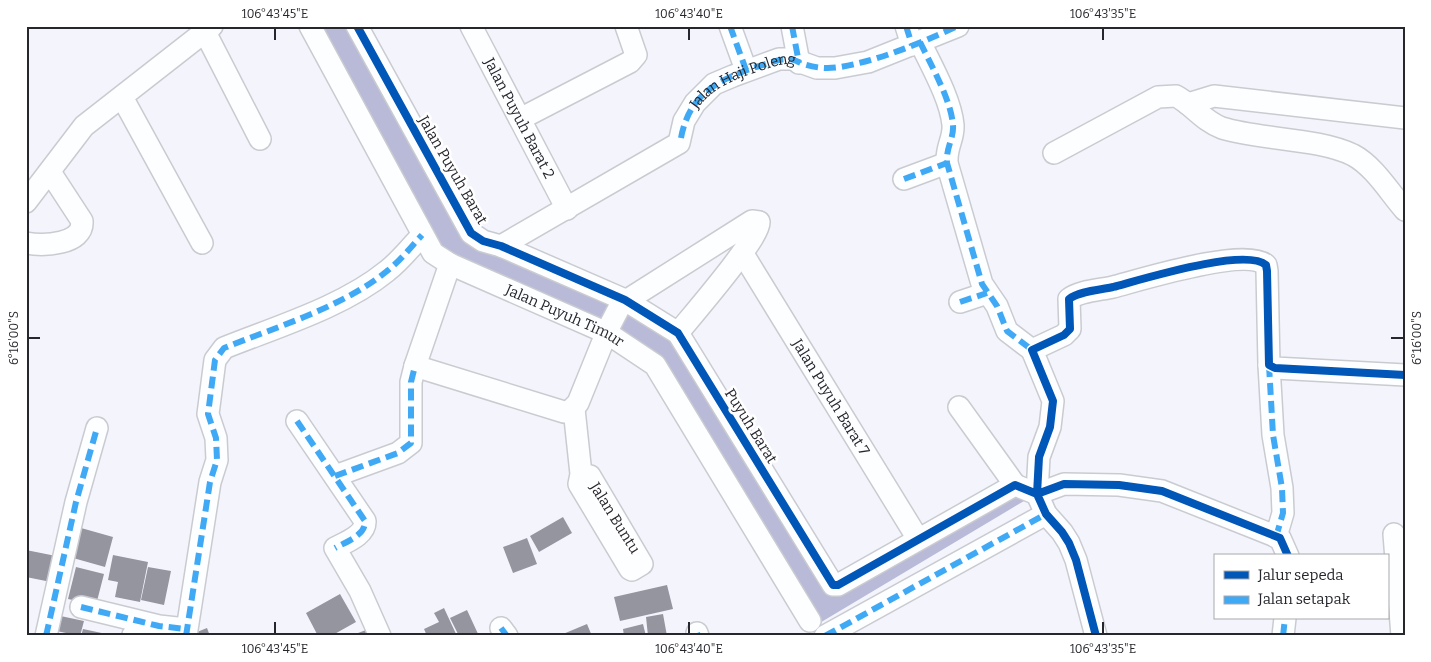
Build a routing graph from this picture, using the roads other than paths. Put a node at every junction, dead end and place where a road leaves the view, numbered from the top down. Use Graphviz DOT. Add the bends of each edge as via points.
graph roads {
  1 [pos="310,26"];
  2 [pos="357,26"];
  3 [pos="471,26"];
  4 [pos="626,26"];
  5 [pos="730,26"];
  6 [pos="792,26"];
  7 [pos="958,26"];
  8 [pos="209,29"];
  9 [pos="913,38"];
  10 [pos="799,63"];
  11 [pos="746,70"];
  12 [pos="122,97"];
  13 [pos="1188,104"];
  14 [pos="1405,118"];
  15 [pos="520,119"];
  16 [pos="260,139"];
  17 [pos="1054,153"];
  18 [pos="947,163"];
  19 [pos="50,172"];
  20 [pos="904,179"];
  21 [pos="26,202"];
  22 [pos="568,209"];
  23 [pos="1405,210"];
  24 [pos="422,235"];
  25 [pos="202,242"];
  26 [pos="26,243"];
  27 [pos="501,246"];
  28 [pos="743,254"];
  29 [pos="450,264"];
  30 [pos="987,292"];
  31 [pos="623,302"];
  32 [pos="960,302"];
  33 [pos="608,331"];
  34 [pos="678,333"];
  35 [pos="1032,350"];
  36 [pos="415,366"];
  37 [pos="1269,366"];
  38 [pos="1405,375"];
  39 [pos="959,407"];
  40 [pos="574,409"];
  41 [pos="297,421"];
  42 [pos="97,428"];
  43 [pos="581,474"];
  44 [pos="335,476"];
  45 [pos="1015,485"];
  46 [pos="1037,494"];
  47 [pos="1046,514"];
  48 [pos="1394,534"];
  49 [pos="1276,537"];
  50 [pos="918,539"];
  51 [pos="1288,554"];
  52 [pos="81,607"];
  53 [pos="1285,620"];
  54 [pos="810,621"];
  55 [pos="186,632"];
  56 [pos="46,636"];
  57 [pos="380,636"];
  58 [pos="825,636"];
  59 [pos="1096,636"];
  60 [pos="1283,636"];
  61 [pos="1402,636"];
  1 -- 24 [label="street, Jalan Puyuh Timur"];
  2 -- 27 [label="street, Jalan Puyuh Barat" via="471,233 483,241"];
  3 -- 15 [label="street, Jalan Puyuh Barat 2"];
  4 -- 15 [label="street" via="636,55 630,62"];
  5 -- 11 [label="street"];
  6 -- 10 [label="street"];
  7 -- 9 [label="street, Jalan Haji Poleng"];
  8 -- 12 [label="street"];
  8 -- 16 [label="street"];
  9 -- 10 [label="street, Jalan Haji Poleng" via="868,62 835,68"];
  9 -- 18 [label="street" via="952,114"];
  10 -- 11 [label="street, Jalan Haji Poleng" via="792,59 779,59"];
  11 -- 22 [label="street, Jalan Haji Poleng" via="714,84 695,103 684,121 680,143"];
  12 -- 19 [label="street" via="84,126"];
  12 -- 25 [label="street"];
  13 -- 14 [label="street" via="1214,96"];
  13 -- 17 [label="street" via="1176,96 1158,97"];
  13 -- 23 [label="street" via="1205,121 1223,128 1332,148 1353,155 1368,167"];
  15 -- 22 [label="street, Jalan Puyuh Barat 2"];
  18 -- 20 [label="street"];
  18 -- 30 [label="street" via="974,261"];
  19 -- 21 [label="street"];
  19 -- 26 [label="street" via="83,226 78,233 58,245"];
  22 -- 27 [label="street, Jalan Haji Poleng"];
  24 -- 29 [label="street, Jalan Puyuh Timur" via="433,253"];
  24 -- 55 [label="street" via="386,272 363,286 333,304 224,348 215,360 208,414 216,438 217,460 210,482"];
  27 -- 31 [label="street, Jalan Puyuh Barat"];
  28 -- 31 [label="street" via="759,229 759,222 752,221"];
  28 -- 34 [label="street"];
  28 -- 50 [label="street, Jalan Puyuh Barat 7"];
  29 -- 33 [label="street, Jalan Puyuh Timur"];
  29 -- 36 [label="street"];
  30 -- 32 [label="street"];
  30 -- 35 [label="street" via="997,306 1007,331"];
  31 -- 33 [label="street"];
  31 -- 34 [label="street, Puyuh Barat"];
  33 -- 40 [label="street"];
  33 -- 54 [label="street, Jalan Puyuh Timur" via="655,365"];
  34 -- 50 [label="street, Puyuh Barat" via="834,585"];
  35 -- 37 [label="street" via="1070,329 1067,308 1068,299 1072,297 1180,268 1227,261 1259,261 1266,265 1267,271"];
  35 -- 46 [label="street" via="1053,401 1050,427 1039,457"];
  36 -- 40 [label="street" via="564,412"];
  36 -- 44 [label="street" via="411,382 412,438 409,446"];
  37 -- 38 [label="street"];
  37 -- 49 [label="street" via="1273,434 1282,488 1283,513"];
  39 -- 45 [label="street"];
  40 -- 43 [label="street, Jalan Buntu"];
  41 -- 44 [label="street"];
  42 -- 56 [label="street" via="76,502"];
  44 -- 57 [label="street" via="365,524 354,538 335,548 360,591"];
  45 -- 46 [label="street"];
  45 -- 50 [label="street"];
  46 -- 47 [label="street"];
  46 -- 49 [label="street" via="1064,484 1162,490"];
  47 -- 58 [label="street"];
  47 -- 59 [label="street" via="1069,544"];
  48 -- 61 [label="street"];
  49 -- 51 [label="street"];
  52 -- 55 [label="street"];
  53 -- 60 [label="street"];
}
